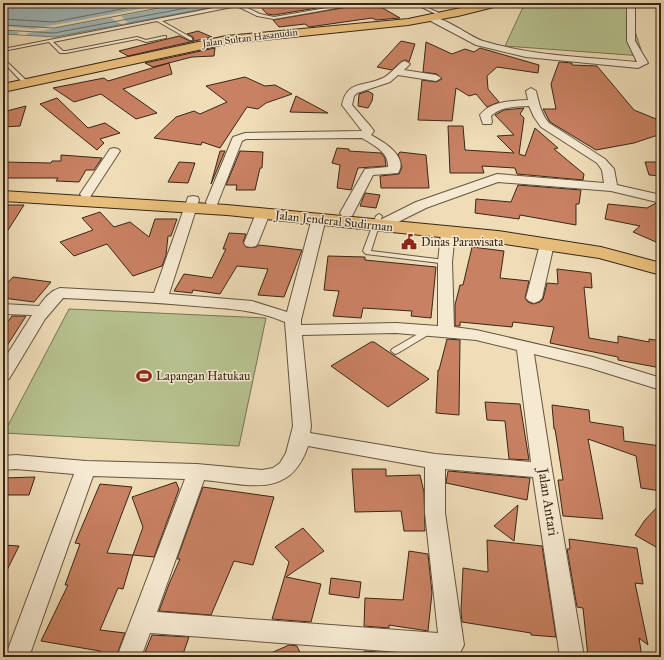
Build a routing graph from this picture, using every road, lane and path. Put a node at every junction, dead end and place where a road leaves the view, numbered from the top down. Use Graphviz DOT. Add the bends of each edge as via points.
graph roads {
  1 [pos="246,3"];
  2 [pos="363,3"];
  3 [pos="415,3"];
  4 [pos="498,3"];
  5 [pos="631,3"];
  6 [pos="644,3"];
  7 [pos="236,4"];
  8 [pos="661,4"];
  9 [pos="434,16"];
  10 [pos="158,20"];
  11 [pos="164,37"];
  12 [pos="190,39"];
  13 [pos="50,41"];
  14 [pos="146,41"];
  15 [pos="121,46"];
  16 [pos="3,50"];
  17 [pos="3,59"];
  18 [pos="436,78"];
  19 [pos="26,83"];
  20 [pos="3,88"];
  21 [pos="486,122"];
  22 [pos="364,135"];
  23 [pos="114,151"];
  24 [pos="611,188"];
  25 [pos="3,190"];
  26 [pos="86,194"];
  27 [pos="3,196"];
  28 [pos="661,199"];
  29 [pos="212,202"];
  30 [pos="191,204"];
  31 [pos="262,213"];
  32 [pos="347,213"];
  33 [pos="319,218"];
  34 [pos="383,221"];
  35 [pos="448,233"];
  36 [pos="251,243"];
  37 [pos="547,244"];
  38 [pos="661,259"];
  39 [pos="445,262"];
  40 [pos="661,269"];
  41 [pos="160,298"];
  42 [pos="534,298"];
  43 [pos="3,309"];
  44 [pos="43,310"];
  45 [pos="294,325"];
  46 [pos="438,331"];
  47 [pos="524,347"];
  48 [pos="395,351"];
  49 [pos="5,369"];
  50 [pos="661,384"];
  51 [pos="301,438"];
  52 [pos="435,461"];
  53 [pos="3,463"];
  54 [pos="86,468"];
  55 [pos="542,470"];
  56 [pos="197,472"];
  57 [pos="142,622"];
  58 [pos="452,651"];
  59 [pos="17,657"];
  60 [pos="129,657"];
  61 [pos="572,657"];
  1 -- 7 [label="lane"];
  2 -- 7 [label="lane" via="274,18"];
  3 -- 9 [label="lane"];
  4 -- 9 [label="highway, Jalan Sultan Hasanudin"];
  5 -- 9 [label="street" via="630,41 643,63 638,65 526,54 479,43"];
  6 -- 8 [label="highway"];
  7 -- 10 [label="lane"];
  9 -- 19 [label="highway, Jalan Sultan Hasanudin" via="394,24 226,40"];
  10 -- 12 [label="lane"];
  10 -- 13 [label="lane"];
  11 -- 14 [label="lane"];
  13 -- 14 [label="lane" via="62,52 137,38"];
  13 -- 16 [label="lane"];
  14 -- 15 [label="lane"];
  17 -- 19 [label="lane"];
  18 -- 22 [label="street" via="401,68 387,80 354,91 349,95 347,105 366,127 367,132"];
  19 -- 20 [label="highway, Jalan Sultan Hasanudin"];
  21 -- 24 [label="street" via="485,115 489,111 532,97 535,112 545,125 601,161 608,169"];
  22 -- 29 [label="street" via="240,137 235,142"];
  22 -- 32 [label="street" via="390,151 395,166 394,170 369,172"];
  23 -- 26 [label="street"];
  24 -- 28 [label="street"];
  24 -- 34 [label="street" via="497,178"];
  25 -- 26 [label="highway, Jalan Jenderal Sudirman"];
  26 -- 30 [label="highway, Jalan Jenderal Sudirman"];
  27 -- 30 [label="highway, Jalan Jenderal Sudirman"];
  29 -- 30 [label="highway, Jalan Jenderal Sudirman"];
  29 -- 32 [label="highway, Jalan Jenderal Sudirman"];
  30 -- 31 [label="highway, Jalan Jenderal Sudirman"];
  30 -- 41 [label="street"];
  31 -- 33 [label="highway, Jalan Jenderal Sudirman"];
  31 -- 36 [label="street"];
  32 -- 34 [label="highway, Jalan Jenderal Sudirman"];
  33 -- 34 [label="highway, Jalan Jenderal Sudirman"];
  33 -- 45 [label="street"];
  34 -- 35 [label="highway, Jalan Jenderal Sudirman"];
  34 -- 38 [label="highway, Jalan Jenderal Sudirman" via="495,227 550,234"];
  34 -- 39 [label="lane" via="367,251 370,254"];
  35 -- 37 [label="highway, Jalan Jenderal Sudirman"];
  35 -- 39 [label="street"];
  37 -- 40 [label="highway, Jalan Jenderal Sudirman" via="601,253"];
  37 -- 42 [label="street"];
  39 -- 46 [label="street"];
  41 -- 44 [label="street" via="60,292"];
  41 -- 45 [label="street" via="252,306 275,312"];
  43 -- 44 [label="street"];
  44 -- 49 [label="street"];
  45 -- 46 [label="street"];
  45 -- 51 [label="street"];
  46 -- 47 [label="street" via="476,335"];
  46 -- 48 [label="lane"];
  47 -- 50 [label="street" via="593,363"];
  47 -- 55 [label="street, Jalan Antari"];
  51 -- 52 [label="street"];
  51 -- 56 [label="street" via="298,450 284,471 269,478"];
  52 -- 55 [label="street"];
  52 -- 58 [label="street" via="435,513"];
  53 -- 54 [label="street"];
  54 -- 56 [label="street"];
  54 -- 59 [label="street"];
  55 -- 61 [label="street, Jalan Antari"];
  56 -- 57 [label="street"];
  57 -- 58 [label="street"];
  57 -- 60 [label="street"];
}
